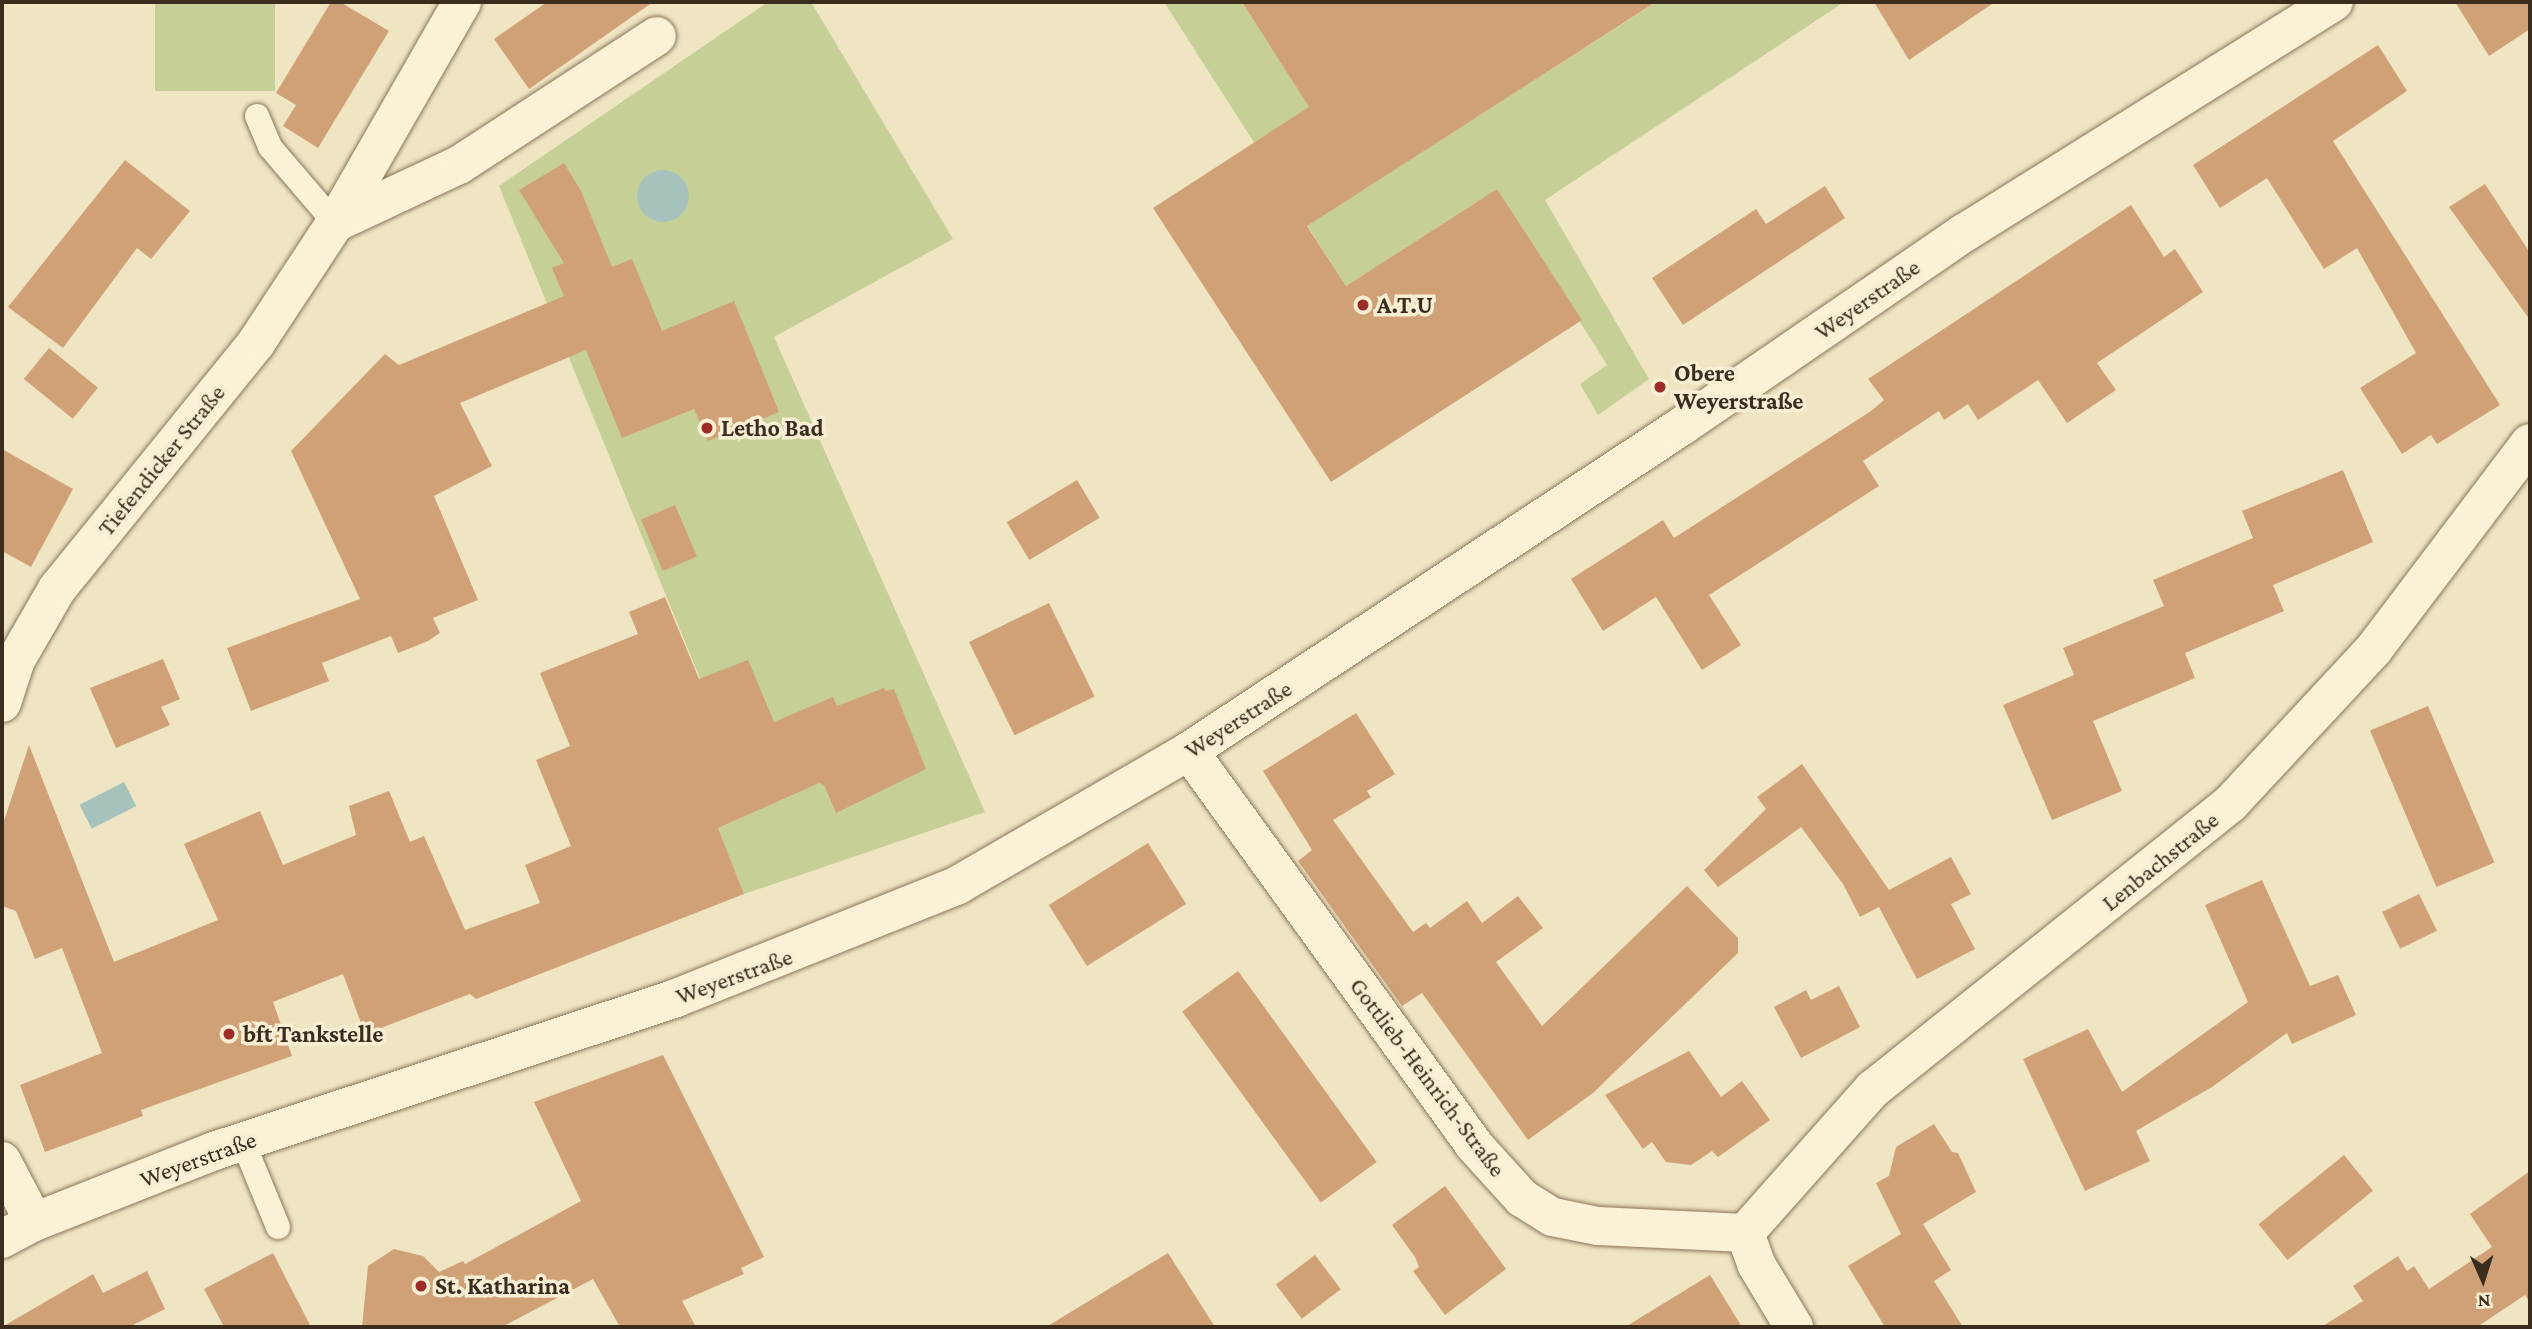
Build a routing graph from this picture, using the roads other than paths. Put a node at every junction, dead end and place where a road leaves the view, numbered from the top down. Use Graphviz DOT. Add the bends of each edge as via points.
graph roads {
  1 [pos="462,2"];
  2 [pos="2334,2"];
  3 [pos="657,36"];
  4 [pos="257,116"];
  5 [pos="335,223"];
  6 [pos="2530,443"];
  7 [pos="2,703"];
  8 [pos="1189,751"];
  9 [pos="243,1142"];
  10 [pos="2,1161"];
  11 [pos="278,1227"];
  12 [pos="18,1230"];
  13 [pos="1745,1233"];
  14 [pos="1794,1327"];
  1 -- 5 [label="street, Tiefendicker Straße"];
  2 -- 8 [label="street, Weyerstraße" via="1964,233 1682,426"];
  3 -- 5 [label="street" via="459,165"];
  4 -- 5 [label="lane" via="270,146"];
  5 -- 7 [label="street, Tiefendicker Straße" via="256,342 57,589 16,660"];
  6 -- 13 [label="street, Lenbachstraße" via="2374,649 2231,803 1873,1088"];
  8 -- 9 [label="street, Weyerstraße" via="958,885 838,937 676,998"];
  8 -- 13 [label="street, Gottlieb-Heinrich-Straße" via="1473,1144 1522,1198 1553,1217 1598,1226"];
  9 -- 11 [label="lane"];
  9 -- 12 [label="street, Weyerstraße"];
  10 -- 12 [label="street"];
  13 -- 14 [label="street" via="1756,1264"];
}
